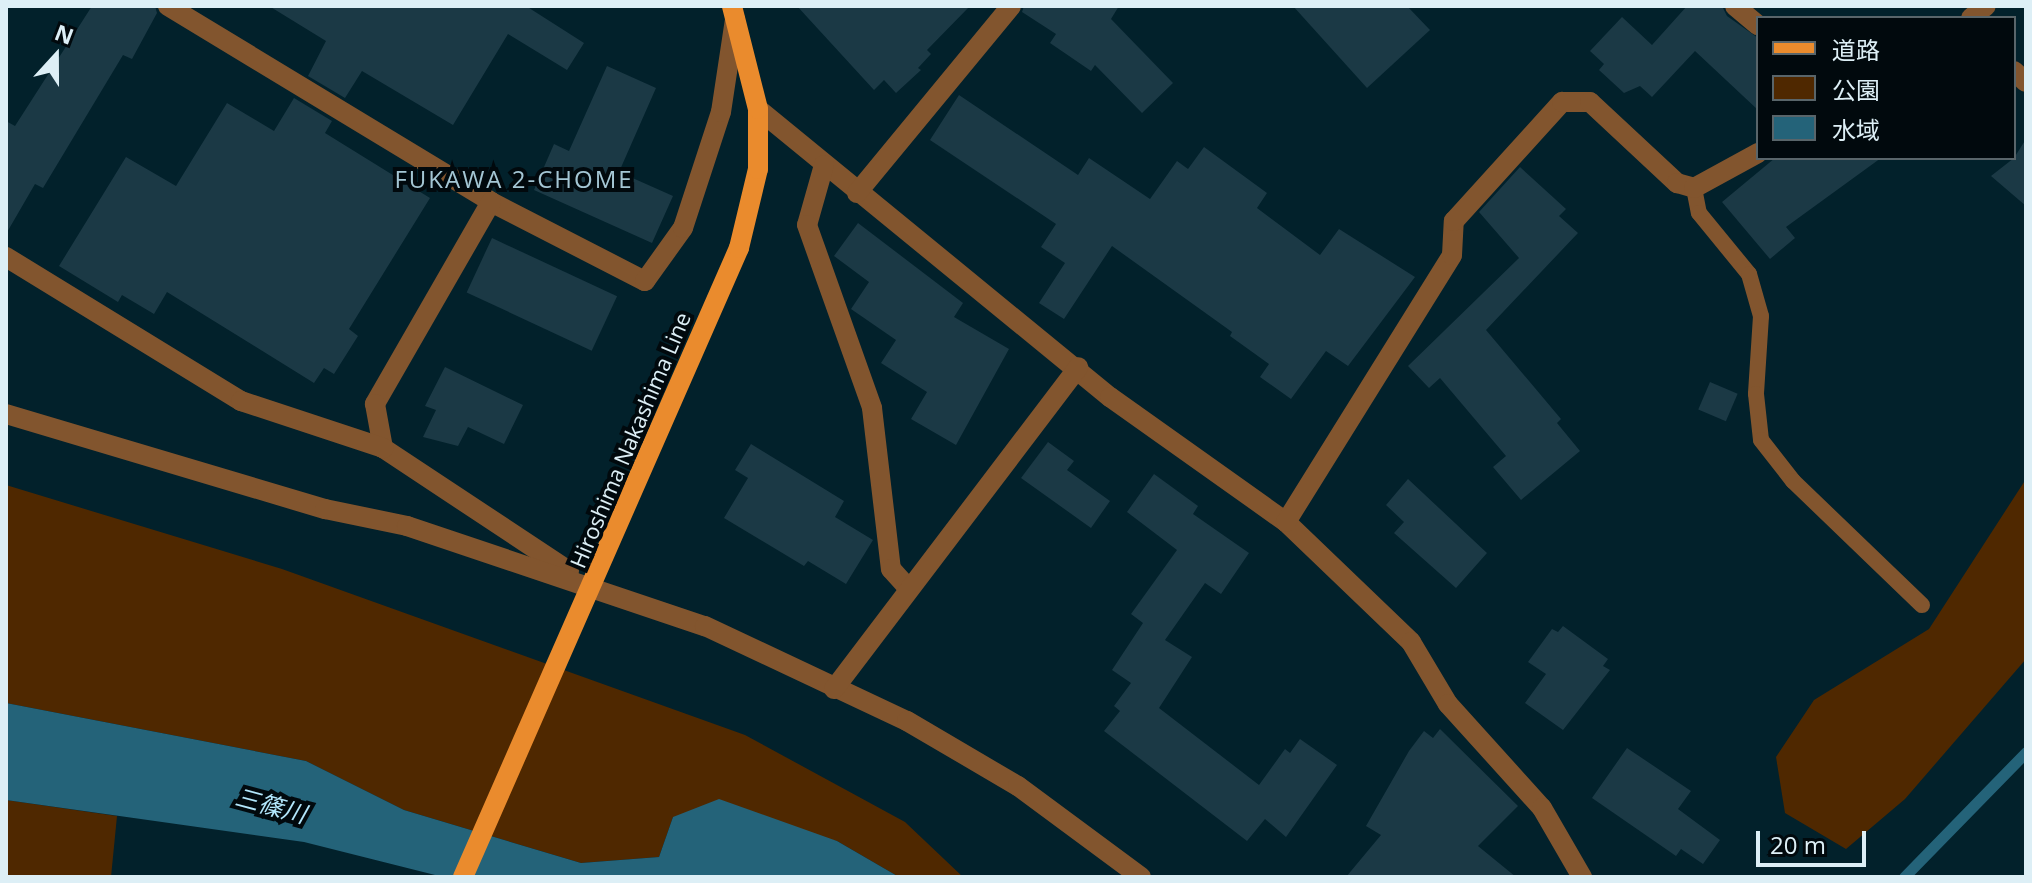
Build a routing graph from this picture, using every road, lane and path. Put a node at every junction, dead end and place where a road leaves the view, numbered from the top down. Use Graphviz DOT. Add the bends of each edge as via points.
graph roads {
  1 [pos="168,6"];
  2 [pos="1011,6"];
  3 [pos="1735,6"];
  4 [pos="734,10"];
  5 [pos="1756,23"];
  6 [pos="758,109"];
  7 [pos="1756,154"];
  8 [pos="824,165"];
  9 [pos="1694,188"];
  10 [pos="857,193"];
  11 [pos="491,202"];
  12 [pos="6,257"];
  13 [pos="1078,367"];
  14 [pos="6,414"];
  15 [pos="383,448"];
  16 [pos="1286,522"];
  17 [pos="593,587"];
  18 [pos="909,589"];
  19 [pos="1922,605"];
  20 [pos="834,689"];
  21 [pos="463,877"];
  22 [pos="1141,877"];
  23 [pos="1582,877"];
  1 -- 11 [label="street"];
  2 -- 10 [label="street"];
  3 -- 5 [label="street"];
  4 -- 6 [label="main road, Hiroshima Nakashima Line"];
  4 -- 11 [label="street" via="721,112 683,228 645,281"];
  6 -- 8 [label="street"];
  6 -- 17 [label="main road, Hiroshima Nakashima Line" via="758,169 739,248"];
  7 -- 9 [label="street"];
  8 -- 10 [label="street"];
  8 -- 18 [label="street" via="807,225 872,408 891,569"];
  9 -- 16 [label="street" via="1677,183 1590,102 1562,102 1454,221 1452,255"];
  9 -- 19 [label="lane" via="1699,213 1749,274 1761,316 1756,394 1761,440 1793,481"];
  10 -- 13 [label="street"];
  11 -- 15 [label="street" via="375,404"];
  12 -- 15 [label="street" via="241,401"];
  13 -- 16 [label="street" via="1110,397"];
  13 -- 18 [label="street"];
  14 -- 17 [label="street" via="325,509 407,526"];
  15 -- 17 [label="street"];
  16 -- 23 [label="street" via="1411,642 1448,704 1542,808"];
  17 -- 20 [label="street" via="705,626"];
  17 -- 21 [label="main road, Hiroshima Nakashima Line"];
  18 -- 20 [label="street"];
  20 -- 22 [label="street" via="907,721 1018,786"];
}
